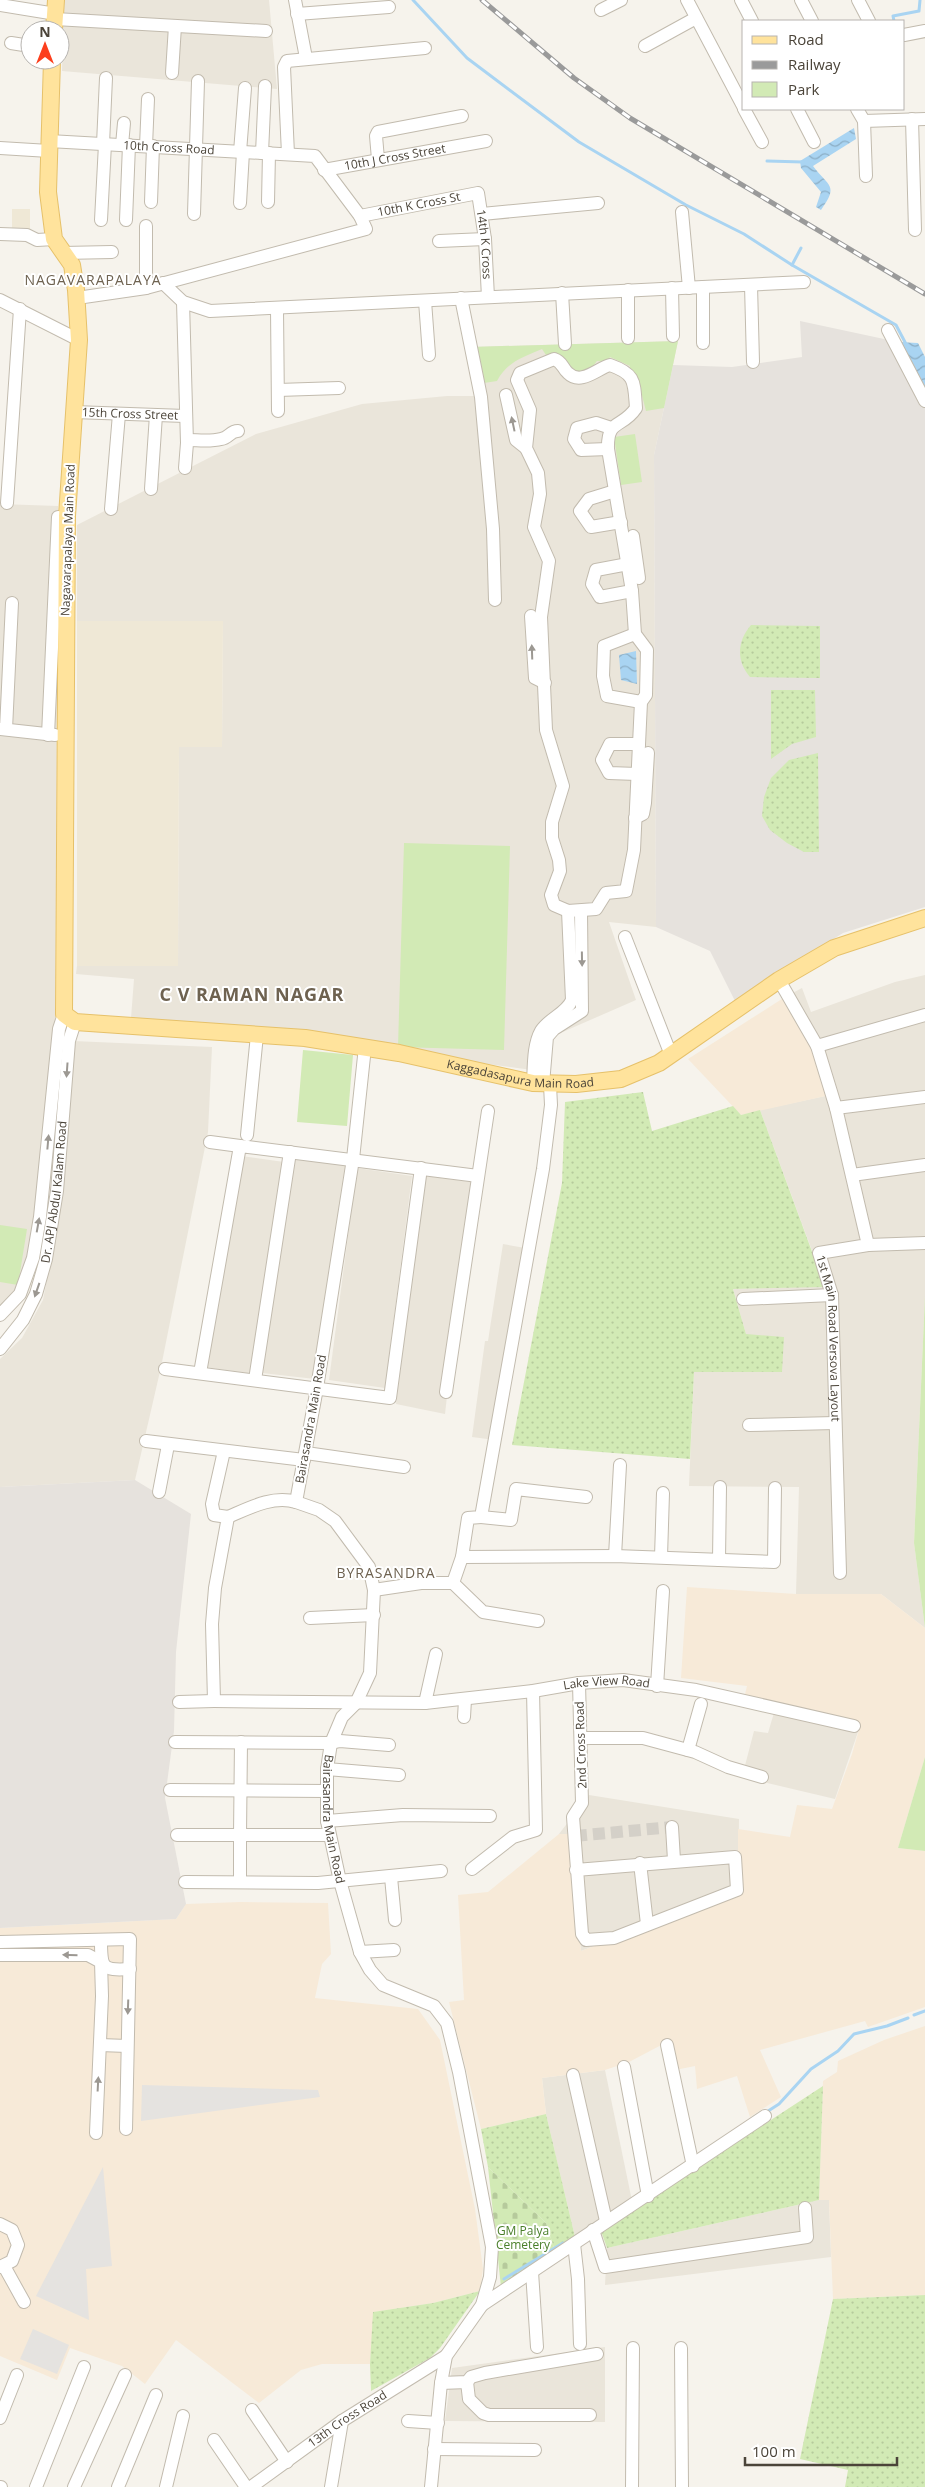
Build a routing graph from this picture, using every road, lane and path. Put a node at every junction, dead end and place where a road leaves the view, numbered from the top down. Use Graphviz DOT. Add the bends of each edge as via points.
graph roads {
  1 [pos="295,0"];
  2 [pos="621,0"];
  3 [pos="687,0"];
  4 [pos="741,0"];
  5 [pos="801,0"];
  6 [pos="858,0"];
  7 [pos="0,5"];
  8 [pos="343,6"];
  9 [pos="389,7"];
  10 [pos="601,10"];
  11 [pos="298,14"];
  12 [pos="55,16"];
  13 [pos="696,18"];
  14 [pos="751,20"];
  15 [pos="811,20"];
  16 [pos="868,20"];
  17 [pos="175,26"];
  18 [pos="925,31"];
  19 [pos="266,32"];
  20 [pos="905,35"];
  21 [pos="10,43"];
  22 [pos="20,44"];
  23 [pos="645,46"];
  24 [pos="425,48"];
  25 [pos="306,58"];
  26 [pos="52,70"];
  27 [pos="172,74"];
  28 [pos="106,78"];
  29 [pos="198,81"];
  30 [pos="265,86"];
  31 [pos="244,88"];
  32 [pos="148,99"];
  33 [pos="742,104"];
  34 [pos="745,110"];
  35 [pos="798,110"];
  36 [pos="858,110"];
  37 [pos="462,116"];
  38 [pos="919,119"];
  39 [pos="864,121"];
  40 [pos="124,123"];
  41 [pos="486,141"];
  42 [pos="762,142"];
  43 [pos="814,142"];
  44 [pos="104,144"];
  45 [pos="126,145"];
  46 [pos="49,146"];
  47 [pos="150,146"];
  48 [pos="0,148"];
  49 [pos="196,149"];
  50 [pos="242,152"];
  51 [pos="266,153"];
  52 [pos="288,154"];
  53 [pos="378,159"];
  54 [pos="324,170"];
  55 [pos="866,176"];
  56 [pos="478,192"];
  57 [pos="151,202"];
  58 [pos="268,202"];
  59 [pos="240,203"];
  60 [pos="598,203"];
  61 [pos="682,212"];
  62 [pos="194,214"];
  63 [pos="482,214"];
  64 [pos="360,216"];
  65 [pos="101,220"];
  66 [pos="126,220"];
  67 [pos="146,226"];
  68 [pos="915,230"];
  69 [pos="0,234"];
  70 [pos="485,238"];
  71 [pos="439,241"];
  72 [pos="59,246"];
  73 [pos="112,252"];
  74 [pos="804,282"];
  75 [pos="163,283"];
  76 [pos="751,285"];
  77 [pos="703,287"];
  78 [pos="146,288"];
  79 [pos="672,288"];
  80 [pos="688,288"];
  81 [pos="628,290"];
  82 [pos="562,293"];
  83 [pos="488,296"];
  84 [pos="76,298"];
  85 [pos="460,298"];
  86 [pos="0,300"];
  87 [pos="425,301"];
  88 [pos="183,302"];
  89 [pos="20,309"];
  90 [pos="277,309"];
  91 [pos="888,330"];
  92 [pos="673,336"];
  93 [pos="628,338"];
  94 [pos="79,340"];
  95 [pos="703,343"];
  96 [pos="564,344"];
  97 [pos="429,355"];
  98 [pos="753,362"];
  99 [pos="339,388"];
  100 [pos="278,390"];
  101 [pos="506,394"];
  102 [pos="925,401"];
  103 [pos="278,411"];
  104 [pos="74,412"];
  105 [pos="119,414"];
  106 [pos="156,415"];
  107 [pos="185,416"];
  108 [pos="611,428"];
  109 [pos="238,431"];
  110 [pos="187,440"];
  111 [pos="526,448"];
  112 [pos="608,449"];
  113 [pos="185,468"];
  114 [pos="151,489"];
  115 [pos="615,491"];
  116 [pos="7,503"];
  117 [pos="111,508"];
  118 [pos="58,517"];
  119 [pos="621,522"];
  120 [pos="633,536"];
  121 [pos="628,564"];
  122 [pos="632,591"];
  123 [pos="495,600"];
  124 [pos="12,603"];
  125 [pos="634,605"];
  126 [pos="531,616"];
  127 [pos="635,634"];
  128 [pos="544,683"];
  129 [pos="641,702"];
  130 [pos="3,729"];
  131 [pos="48,735"];
  132 [pos="67,737"];
  133 [pos="643,749"];
  134 [pos="638,774"];
  135 [pos="635,818"];
  136 [pos="581,910"];
  137 [pos="568,911"];
  138 [pos="925,918"];
  139 [pos="625,936"];
  140 [pos="779,980"];
  141 [pos="925,1015"];
  142 [pos="70,1018"];
  143 [pos="257,1035"];
  144 [pos="817,1046"];
  145 [pos="365,1047"];
  146 [pos="671,1055"];
  147 [pos="542,1084"];
  148 [pos="925,1097"];
  149 [pos="836,1108"];
  150 [pos="488,1111"];
  151 [pos="244,1141"];
  152 [pos="210,1142"];
  153 [pos="290,1152"];
  154 [pos="352,1159"];
  155 [pos="925,1165"];
  156 [pos="421,1168"];
  157 [pos="852,1175"];
  158 [pos="478,1176"];
  159 [pos="43,1190"];
  160 [pos="57,1191"];
  161 [pos="925,1243"];
  162 [pos="868,1246"];
  163 [pos="832,1295"];
  164 [pos="743,1299"];
  165 [pos="0,1315"];
  166 [pos="0,1349"];
  167 [pos="165,1369"];
  168 [pos="200,1373"];
  169 [pos="255,1380"];
  170 [pos="317,1388"];
  171 [pos="446,1392"];
  172 [pos="835,1422"];
  173 [pos="749,1425"];
  174 [pos="146,1440"];
  175 [pos="168,1445"];
  176 [pos="224,1451"];
  177 [pos="305,1457"];
  178 [pos="620,1465"];
  179 [pos="404,1466"];
  180 [pos="720,1487"];
  181 [pos="775,1488"];
  182 [pos="159,1492"];
  183 [pos="663,1493"];
  184 [pos="586,1497"];
  185 [pos="296,1502"];
  186 [pos="228,1517"];
  187 [pos="481,1517"];
  188 [pos="615,1556"];
  189 [pos="462,1557"];
  190 [pos="661,1557"];
  191 [pos="719,1560"];
  192 [pos="840,1573"];
  193 [pos="453,1583"];
  194 [pos="374,1590"];
  195 [pos="663,1591"];
  196 [pos="374,1615"];
  197 [pos="310,1618"];
  198 [pos="538,1621"];
  199 [pos="436,1654"];
  200 [pos="579,1683"];
  201 [pos="657,1686"];
  202 [pos="533,1692"];
  203 [pos="465,1700"];
  204 [pos="214,1701"];
  205 [pos="178,1702"];
  206 [pos="356,1703"];
  207 [pos="425,1703"];
  208 [pos="701,1704"];
  209 [pos="464,1717"];
  210 [pos="854,1726"];
  211 [pos="581,1738"];
  212 [pos="175,1742"];
  213 [pos="241,1742"];
  214 [pos="331,1743"];
  215 [pos="389,1745"];
  216 [pos="688,1750"];
  217 [pos="327,1769"];
  218 [pos="399,1775"];
  219 [pos="762,1777"];
  220 [pos="170,1790"];
  221 [pos="241,1790"];
  222 [pos="326,1791"];
  223 [pos="490,1816"];
  224 [pos="326,1821"];
  225 [pos="672,1827"];
  226 [pos="177,1835"];
  227 [pos="240,1835"];
  228 [pos="329,1835"];
  229 [pos="579,1855"];
  230 [pos="674,1860"];
  231 [pos="640,1863"];
  232 [pos="472,1869"];
  233 [pos="441,1871"];
  234 [pos="391,1877"];
  235 [pos="340,1881"];
  236 [pos="186,1882"];
  237 [pos="240,1882"];
  238 [pos="394,1920"];
  239 [pos="647,1924"];
  240 [pos="102,1940"];
  241 [pos="0,1942"];
  242 [pos="394,1950"];
  243 [pos="360,1952"];
  244 [pos="0,1955"];
  245 [pos="102,1962"];
  246 [pos="130,1969"];
  247 [pos="100,2045"];
  248 [pos="666,2045"];
  249 [pos="127,2046"];
  250 [pos="624,2067"];
  251 [pos="573,2075"];
  252 [pos="765,2116"];
  253 [pos="126,2129"];
  254 [pos="96,2133"];
  255 [pos="692,2166"];
  256 [pos="648,2196"];
  257 [pos="805,2208"];
  258 [pos="606,2222"];
  259 [pos="0,2224"];
  260 [pos="593,2230"];
  261 [pos="574,2244"];
  262 [pos="2,2266"];
  263 [pos="532,2272"];
  264 [pos="24,2302"];
  265 [pos="482,2306"];
  266 [pos="580,2344"];
  267 [pos="537,2348"];
  268 [pos="633,2348"];
  269 [pos="681,2348"];
  270 [pos="597,2354"];
  271 [pos="446,2356"];
  272 [pos="84,2367"];
  273 [pos="17,2375"];
  274 [pos="125,2375"];
  275 [pos="441,2382"];
  276 [pos="467,2382"];
  277 [pos="156,2395"];
  278 [pos="252,2410"];
  279 [pos="590,2415"];
  280 [pos="183,2416"];
  281 [pos="0,2418"];
  282 [pos="342,2421"];
  283 [pos="408,2421"];
  284 [pos="438,2423"];
  285 [pos="214,2440"];
  286 [pos="434,2449"];
  287 [pos="535,2450"];
  288 [pos="287,2462"];
  289 [pos="36,2487"];
  290 [pos="74,2487"];
  291 [pos="118,2487"];
  292 [pos="166,2487"];
  293 [pos="246,2487"];
  294 [pos="251,2487"];
  295 [pos="331,2487"];
  296 [pos="432,2487"];
  297 [pos="632,2487"];
  298 [pos="682,2487"];
  1 -- 11 [label="street"];
  2 -- 10 [label="street"];
  3 -- 13 [label="street"];
  4 -- 14 [label="street"];
  5 -- 15 [label="street"];
  6 -- 16 [label="street"];
  7 -- 12 [label="street"];
  8 -- 9 [label="street"];
  8 -- 11 [label="street"];
  11 -- 25 [label="street"];
  12 -- 17 [label="street"];
  13 -- 23 [label="street"];
  13 -- 33 [label="street"];
  17 -- 19 [label="street"];
  17 -- 27 [label="street"];
  18 -- 20 [label="street"];
  21 -- 22 [label="street"];
  24 -- 25 [label="street"];
  25 -- 52 [label="street" via="284,63"];
  26 -- 46 [label="main road, Nagavarapalaya Main Road"];
  28 -- 44 [label="street"];
  29 -- 49 [label="street"];
  30 -- 51 [label="street"];
  31 -- 50 [label="street"];
  32 -- 47 [label="street"];
  34 -- 42 [label="street"];
  35 -- 43 [label="street"];
  36 -- 39 [label="street"];
  37 -- 53 [label="street" via="378,132"];
  38 -- 39 [label="street"];
  38 -- 68 [label="street"];
  39 -- 55 [label="street"];
  40 -- 45 [label="street"];
  41 -- 53 [label="street, 10th J Cross Street"];
  44 -- 45 [label="street, 10th Cross Road"];
  44 -- 46 [label="street, 10th Cross Road"];
  44 -- 65 [label="street"];
  45 -- 47 [label="street, 10th Cross Road"];
  45 -- 66 [label="street"];
  46 -- 48 [label="street, 10th Cross Road"];
  46 -- 72 [label="main road, Nagavarapalaya Main Road" via="48,192"];
  47 -- 49 [label="street, 10th Cross Road"];
  47 -- 57 [label="street"];
  49 -- 50 [label="street, 10th Cross Road"];
  49 -- 62 [label="street"];
  50 -- 51 [label="street, 10th Cross Road"];
  50 -- 59 [label="street"];
  51 -- 52 [label="street, 10th Cross Road"];
  51 -- 58 [label="street"];
  52 -- 54 [label="street, 10th Cross Road" via="315,156"];
  53 -- 54 [label="street, 10th J Cross Street"];
  54 -- 64 [label="street"];
  56 -- 63 [label="street, 14th K Cross"];
  56 -- 64 [label="street, 10th K Cross St"];
  60 -- 63 [label="street"];
  61 -- 80 [label="street"];
  63 -- 70 [label="street, 14th K Cross"];
  64 -- 75 [label="street" via="366,229"];
  67 -- 78 [label="street"];
  69 -- 72 [label="street" via="27,235"];
  70 -- 71 [label="street"];
  70 -- 83 [label="street, 14th K Cross"];
  72 -- 73 [label="street"];
  72 -- 84 [label="main road, Nagavarapalaya Main Road" via="72,265"];
  74 -- 76 [label="street"];
  75 -- 78 [label="street"];
  75 -- 88 [label="street"];
  76 -- 77 [label="street"];
  76 -- 98 [label="street"];
  77 -- 80 [label="street"];
  77 -- 95 [label="street"];
  78 -- 84 [label="street"];
  79 -- 80 [label="street"];
  79 -- 81 [label="street"];
  79 -- 92 [label="street"];
  81 -- 82 [label="street"];
  81 -- 93 [label="street"];
  82 -- 83 [label="street"];
  82 -- 96 [label="street"];
  83 -- 85 [label="street"];
  84 -- 94 [label="main road, Nagavarapalaya Main Road"];
  85 -- 87 [label="street"];
  85 -- 123 [label="street" via="480,397 493,529"];
  86 -- 89 [label="street"];
  87 -- 90 [label="street"];
  87 -- 97 [label="street"];
  88 -- 90 [label="street" via="210,310"];
  88 -- 107 [label="street"];
  89 -- 94 [label="street"];
  89 -- 116 [label="street"];
  90 -- 100 [label="street"];
  91 -- 102 [label="street"];
  94 -- 104 [label="main road, Nagavarapalaya Main Road"];
  99 -- 100 [label="street"];
  100 -- 103 [label="street"];
  111 -- 101 [label="street, one-way" via="516,440"];
  104 -- 105 [label="street, 15th Cross Street"];
  104 -- 132 [label="main road, Nagavarapalaya Main Road" via="67,504"];
  105 -- 106 [label="street, 15th Cross Street"];
  105 -- 117 [label="street"];
  106 -- 107 [label="street, 15th Cross Street"];
  106 -- 114 [label="street"];
  107 -- 110 [label="street"];
  108 -- 111 [label="street" via="630,417 636,408 633,384 626,370 610,365 595,374 577,377 568,374 561,362 554,359 520,374 517,380 530,410"];
  108 -- 112 [label="street"];
  108 -- 112 [label="street" via="596,422 577,428 574,438 581,450"];
  109 -- 110 [label="street" via="232,431 225,439"];
  110 -- 113 [label="street"];
  111 -- 128 [label="street" via="538,473 540,494 534,527 550,562 541,617"];
  112 -- 115 [label="street"];
  115 -- 119 [label="street"];
  115 -- 119 [label="street" via="589,499 580,511 591,527"];
  118 -- 131 [label="street"];
  119 -- 121 [label="street"];
  120 -- 125 [label="street" via="640,592"];
  121 -- 122 [label="street"];
  121 -- 122 [label="street" via="596,570 592,584 600,596"];
  122 -- 125 [label="street"];
  124 -- 130 [label="street"];
  125 -- 127 [label="street"];
  128 -- 126 [label="street, one-way" via="535,678"];
  127 -- 129 [label="street" via="647,650 646,695"];
  127 -- 129 [label="street" via="604,646 603,676 607,696"];
  128 -- 137 [label="street" via="546,730 563,786 552,822 552,838 560,871 551,894 554,905"];
  129 -- 133 [label="street"];
  130 -- 131 [label="street"];
  131 -- 132 [label="street"];
  132 -- 142 [label="main road, Nagavarapalaya Main Road"];
  133 -- 134 [label="street"];
  133 -- 134 [label="street" via="610,744 602,760 609,773"];
  133 -- 135 [label="street" via="645,803 643,814"];
  134 -- 135 [label="street"];
  135 -- 136 [label="street" via="634,850 626,891 606,893 596,909"];
  136 -- 137 [label="street"];
  136 -- 147 [label="street, one-way" via="582,1011 548,1036"];
  137 -- 147 [label="street" via="572,1000 569,1007 542,1030 537,1046"];
  138 -- 140 [label="main road, Kaggadasapura Main Road" via="834,948"];
  139 -- 146 [label="street"];
  140 -- 144 [label="street"];
  140 -- 146 [label="main road, Kaggadasapura Main Road"];
  141 -- 144 [label="street"];
  142 -- 143 [label="main road, Kaggadasapura Main Road"];
  159 -- 142 [label="street, one-way" via="58,1040"];
  142 -- 160 [label="street, Dr. APJ Abdul Kalam Road, one-way"];
  143 -- 145 [label="main road, Kaggadasapura Main Road"];
  143 -- 151 [label="street"];
  144 -- 149 [label="street"];
  145 -- 147 [label="main road, Kaggadasapura Main Road"];
  145 -- 154 [label="street, Bairasandra Main Road"];
  146 -- 147 [label="main road, Kaggadasapura Main Road" via="621,1078 576,1084"];
  147 -- 187 [label="street" via="551,1105 542,1169"];
  148 -- 149 [label="street"];
  149 -- 157 [label="street"];
  150 -- 158 [label="street"];
  151 -- 152 [label="street"];
  151 -- 153 [label="street"];
  151 -- 168 [label="street"];
  153 -- 154 [label="street"];
  153 -- 169 [label="street"];
  154 -- 156 [label="street"];
  154 -- 170 [label="street, Bairasandra Main Road"];
  155 -- 157 [label="street"];
  156 -- 158 [label="street"];
  156 -- 170 [label="street" via="390,1398"];
  157 -- 162 [label="street"];
  158 -- 171 [label="street"];
  159 -- 160 [label="street"];
  165 -- 159 [label="street, one-way" via="20,1294 32,1258"];
  160 -- 166 [label="street, Dr. APJ Abdul Kalam Road, one-way" via="46,1259 36,1294 23,1320"];
  161 -- 162 [label="street"];
  162 -- 163 [label="street, 1st Main Road Versova Layout" via="819,1253"];
  163 -- 164 [label="street"];
  163 -- 172 [label="street, 1st Main Road Versova Layout"];
  167 -- 168 [label="street"];
  168 -- 169 [label="street"];
  169 -- 170 [label="street"];
  170 -- 177 [label="street, Bairasandra Main Road"];
  172 -- 173 [label="street"];
  172 -- 192 [label="street, 1st Main Road Versova Layout"];
  174 -- 175 [label="street"];
  175 -- 176 [label="street"];
  175 -- 182 [label="street"];
  176 -- 177 [label="street"];
  176 -- 186 [label="street" via="212,1504 214,1515"];
  177 -- 179 [label="street"];
  177 -- 185 [label="street, Bairasandra Main Road"];
  178 -- 188 [label="street"];
  180 -- 191 [label="street"];
  181 -- 191 [label="street" via="774,1562"];
  183 -- 190 [label="street"];
  184 -- 187 [label="street" via="516,1489 511,1520"];
  185 -- 186 [label="street" via="267,1502"];
  185 -- 194 [label="street, Bairasandra Main Road" via="320,1510 335,1521 368,1566"];
  186 -- 204 [label="street" via="212,1624"];
  187 -- 189 [label="street" via="468,1518"];
  188 -- 189 [label="street"];
  188 -- 190 [label="street"];
  189 -- 193 [label="street"];
  190 -- 191 [label="street"];
  193 -- 194 [label="street" via="422,1583"];
  193 -- 198 [label="street" via="484,1612"];
  194 -- 196 [label="street, Bairasandra Main Road"];
  195 -- 201 [label="street"];
  196 -- 197 [label="street"];
  196 -- 206 [label="street, Bairasandra Main Road" via="370,1673"];
  199 -- 207 [label="street"];
  200 -- 201 [label="street, Lake View Road" via="623,1680"];
  200 -- 202 [label="street, Lake View Road"];
  200 -- 211 [label="street, 2nd Cross Road"];
  201 -- 210 [label="street, Lake View Road" via="696,1690"];
  202 -- 203 [label="street, Lake View Road"];
  202 -- 232 [label="street" via="536,1830 513,1837"];
  203 -- 207 [label="street, Lake View Road"];
  203 -- 209 [label="street"];
  204 -- 205 [label="street, Lake View Road"];
  204 -- 206 [label="street, Lake View Road"];
  206 -- 207 [label="street, Lake View Road"];
  206 -- 214 [label="street, Bairasandra Main Road" via="342,1718"];
  208 -- 216 [label="street"];
  211 -- 216 [label="street" via="643,1738"];
  211 -- 229 [label="street, 2nd Cross Road" via="582,1803 574,1817"];
  212 -- 213 [label="street"];
  213 -- 214 [label="street"];
  213 -- 221 [label="street"];
  214 -- 215 [label="street" via="340,1740"];
  214 -- 217 [label="street, Bairasandra Main Road"];
  216 -- 219 [label="street"];
  217 -- 218 [label="street"];
  217 -- 222 [label="street, Bairasandra Main Road"];
  220 -- 221 [label="street"];
  221 -- 222 [label="street"];
  221 -- 227 [label="street"];
  222 -- 224 [label="street, Bairasandra Main Road"];
  223 -- 224 [label="street" via="403,1815"];
  224 -- 228 [label="street, Bairasandra Main Road"];
  225 -- 230 [label="street"];
  226 -- 227 [label="street"];
  227 -- 228 [label="street"];
  227 -- 237 [label="street"];
  228 -- 235 [label="street, Bairasandra Main Road"];
  229 -- 231 [label="street"];
  229 -- 239 [label="street, 2nd Cross Road" via="582,1934 586,1940 614,1938"];
  230 -- 231 [label="street"];
  230 -- 239 [label="street" via="734,1857 737,1890"];
  231 -- 239 [label="street"];
  233 -- 234 [label="street"];
  234 -- 235 [label="street"];
  234 -- 238 [label="street"];
  235 -- 237 [label="street"];
  235 -- 243 [label="street, Bairasandra Main Road"];
  236 -- 237 [label="street"];
  240 -- 241 [label="street"];
  240 -- 245 [label="street"];
  240 -- 246 [label="street" via="130,1939"];
  242 -- 243 [label="street"];
  243 -- 265 [label="street, Bairasandra Main Road" via="370,1970 384,1984 434,2006 448,2023 492,2248 490,2277"];
  245 -- 244 [label="street, one-way" via="88,1955"];
  245 -- 246 [label="street" via="113,1970"];
  245 -- 247 [label="street"];
  246 -- 249 [label="street, one-way"];
  247 -- 249 [label="street"];
  254 -- 247 [label="street, one-way"];
  248 -- 255 [label="street"];
  249 -- 253 [label="street"];
  250 -- 256 [label="street"];
  251 -- 258 [label="street"];
  252 -- 255 [label="street"];
  255 -- 256 [label="street"];
  256 -- 258 [label="street"];
  257 -- 260 [label="street" via="807,2237 605,2267"];
  258 -- 260 [label="street"];
  259 -- 262 [label="street" via="12,2230 18,2245 16,2256"];
  260 -- 261 [label="street"];
  261 -- 263 [label="street"];
  261 -- 266 [label="street"];
  262 -- 264 [label="street"];
  263 -- 265 [label="street"];
  263 -- 267 [label="street"];
  265 -- 271 [label="street, Bairasandra Main Road"];
  268 -- 297 [label="street"];
  269 -- 298 [label="street"];
  270 -- 276 [label="street" via="485,2373 471,2377"];
  271 -- 275 [label="street, Bairasandra Main Road"];
  271 -- 282 [label="street, 13th Cross Road"];
  272 -- 289 [label="street"];
  273 -- 281 [label="street"];
  274 -- 290 [label="street"];
  275 -- 276 [label="street"];
  275 -- 284 [label="street, Bairasandra Main Road"];
  276 -- 279 [label="street" via="469,2399 482,2413 489,2415"];
  277 -- 291 [label="street"];
  278 -- 288 [label="street"];
  280 -- 292 [label="street"];
  282 -- 288 [label="street, 13th Cross Road"];
  282 -- 295 [label="street"];
  283 -- 284 [label="street"];
  284 -- 286 [label="street, Bairasandra Main Road"];
  285 -- 293 [label="street"];
  286 -- 287 [label="street"];
  286 -- 296 [label="street, Bairasandra Main Road"];
  288 -- 294 [label="street, 13th Cross Road"];
}
